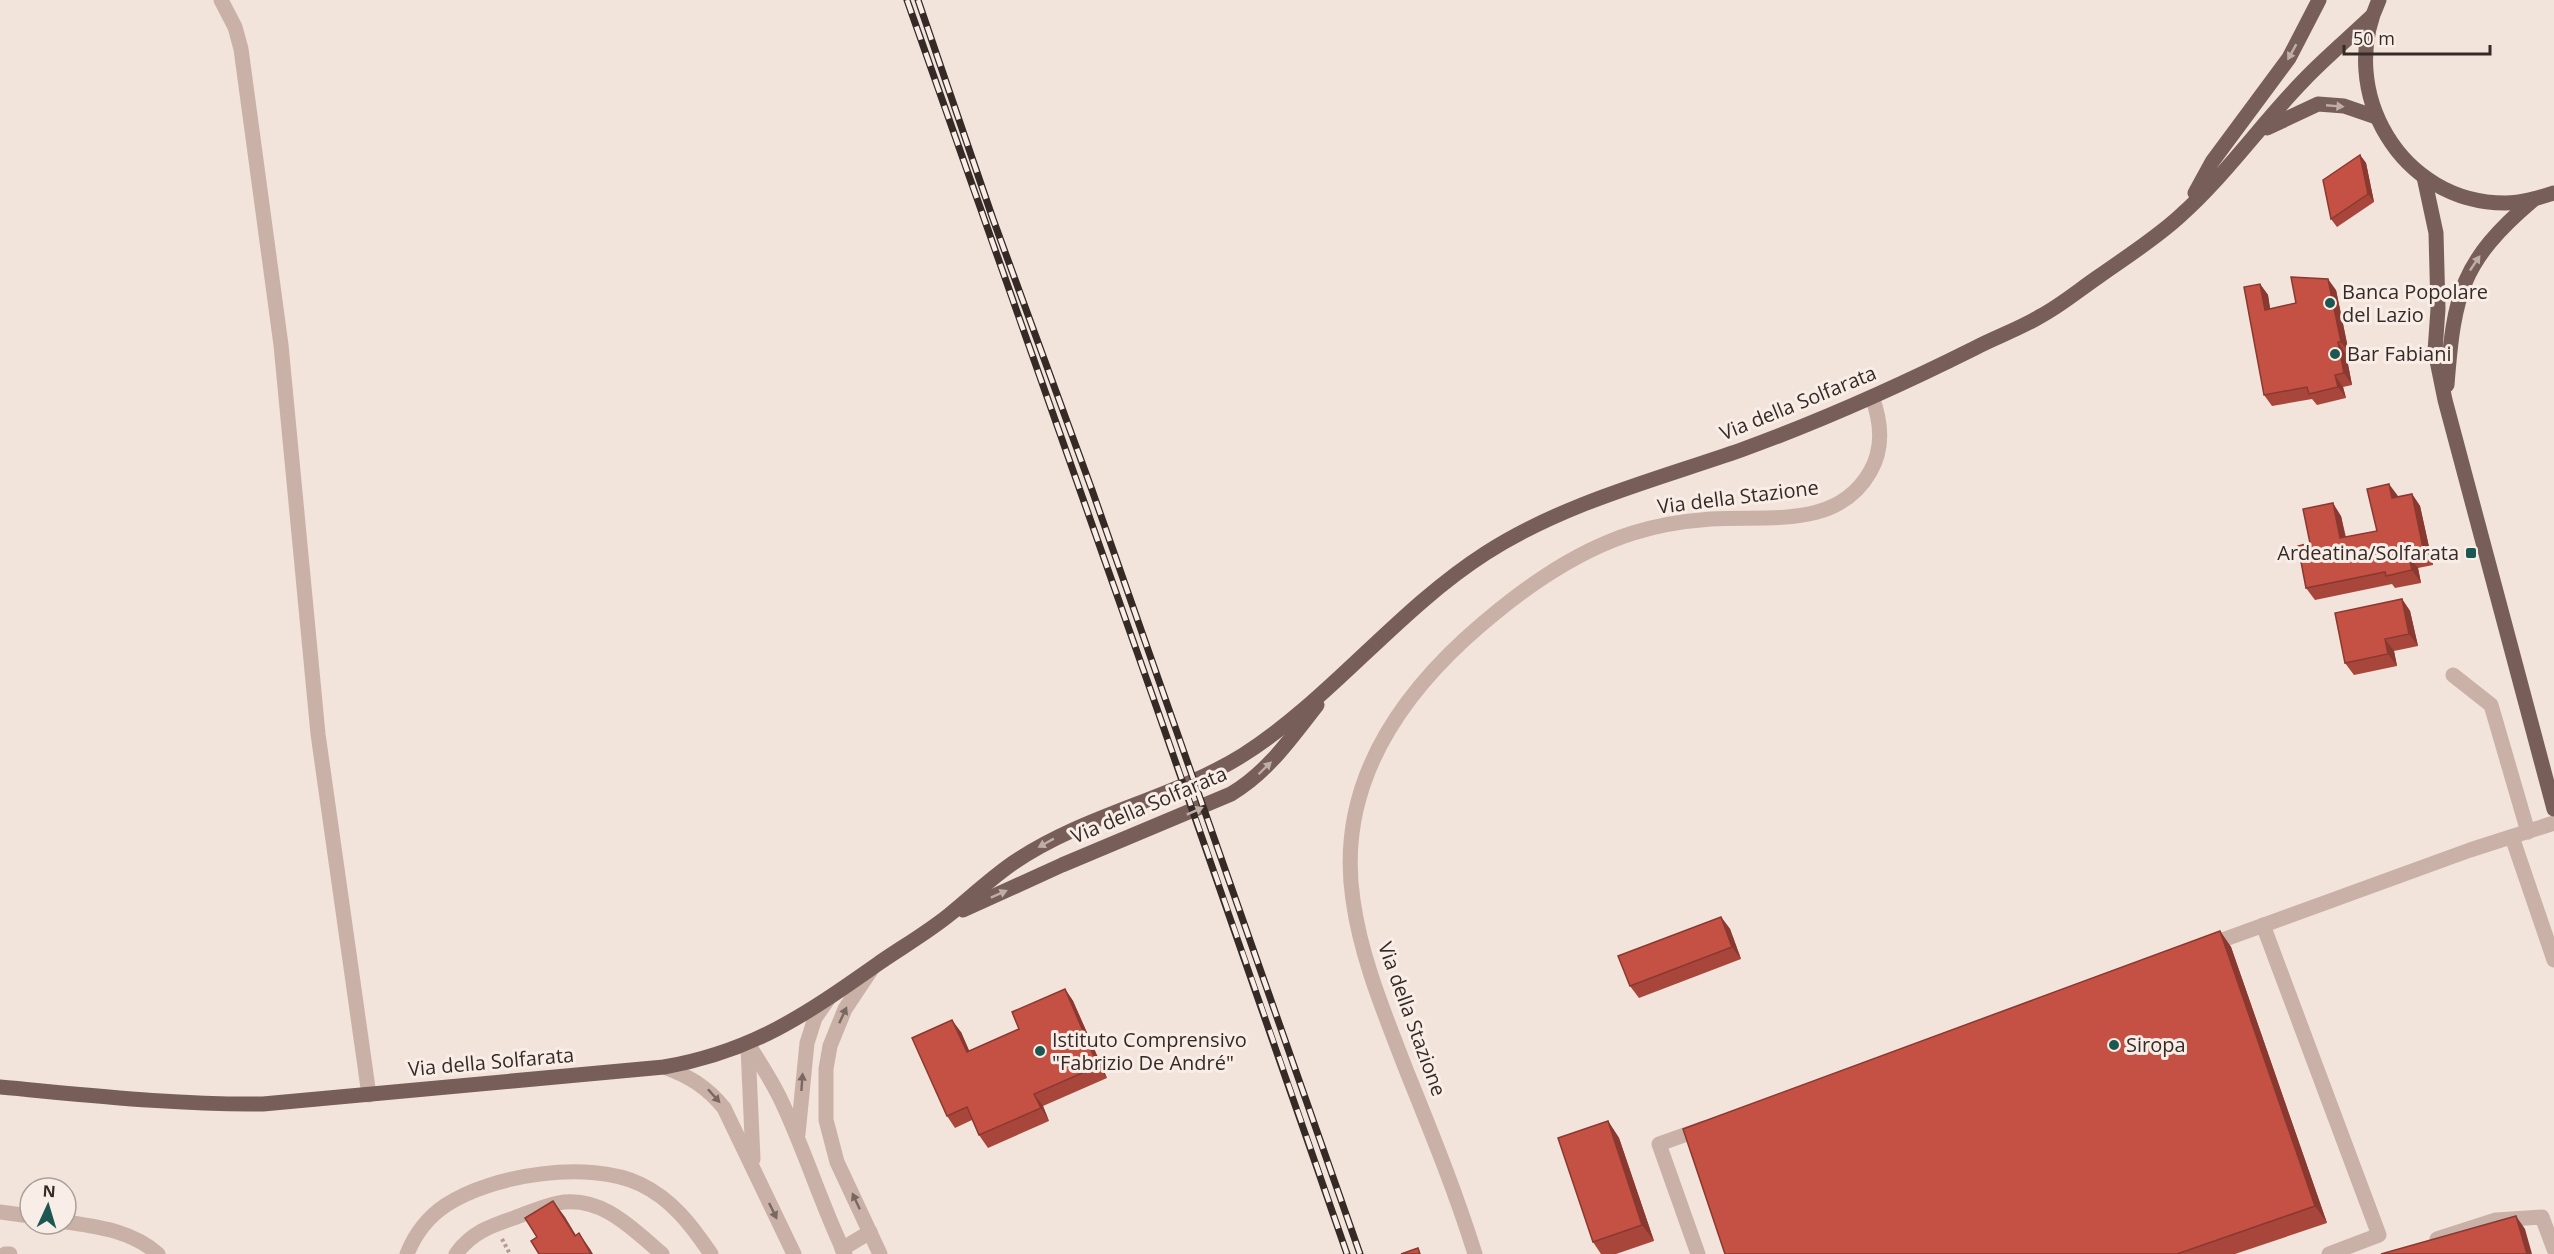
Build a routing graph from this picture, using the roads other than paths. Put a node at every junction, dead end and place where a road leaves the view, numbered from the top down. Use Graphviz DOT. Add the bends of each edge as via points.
graph roads {
  1 [pos="221,0"];
  2 [pos="2319,0"];
  3 [pos="2379,0"];
  4 [pos="2371,17"];
  5 [pos="2376,117"];
  6 [pos="2261,131"];
  7 [pos="2424,177"];
  8 [pos="2554,193"];
  9 [pos="2533,200"];
  10 [pos="2183,214"];
  11 [pos="1872,397"];
  12 [pos="2445,400"];
  13 [pos="2453,675"];
  14 [pos="1333,683"];
  15 [pos="2554,809"];
  16 [pos="2554,823"];
  17 [pos="2528,832"];
  18 [pos="2512,837"];
  19 [pos="945,918"];
  20 [pos="2263,925"];
  21 [pos="2196,949"];
  22 [pos="2554,960"];
  23 [pos="872,968"];
  24 [pos="829,998"];
  25 [pos="748,1044"];
  26 [pos="664,1066"];
  27 [pos="0,1088"];
  28 [pos="369,1095"];
  29 [pos="1715,1124"];
  30 [pos="797,1140"];
  31 [pos="753,1168"];
  32 [pos="0,1212"];
  33 [pos="18,1214"];
  34 [pos="78,1224"];
  35 [pos="870,1232"];
  36 [pos="2417,1246"];
  37 [pos="2554,1249"];
  38 [pos="843,1251"];
  39 [pos="5,1254"];
  40 [pos="10,1254"];
  41 [pos="158,1254"];
  42 [pos="406,1254"];
  43 [pos="456,1254"];
  44 [pos="662,1254"];
  45 [pos="711,1254"];
  46 [pos="794,1254"];
  47 [pos="880,1254"];
  48 [pos="1475,1254"];
  49 [pos="1698,1254"];
  50 [pos="2330,1254"];
  1 -- 28 [label="street" via="235,27 240,49 281,345 318,734"];
  2 -- 10 [label="main road, one-way" via="2289,58 2212,162"];
  3 -- 4 [label="main road"];
  4 -- 5 [label="main road" via="2365,51 2368,97"];
  4 -- 6 [label="main road, Via della Solfarata" via="2303,81"];
  6 -- 5 [label="main road, Via della Solfarata, one-way" via="2318,104 2344,106"];
  5 -- 7 [label="main road" via="2396,151"];
  6 -- 10 [label="main road, Via della Solfarata"];
  7 -- 9 [label="main road" via="2476,200"];
  7 -- 12 [label="main road" via="2436,233 2435,351"];
  8 -- 9 [label="main road"];
  12 -- 9 [label="main road, one-way" via="2454,317 2469,272 2507,222"];
  10 -- 11 [label="main road, Via della Solfarata" via="2155,238 2041,316"];
  11 -- 14 [label="main road, Via della Solfarata" via="1760,443 1592,501 1510,539 1430,594"];
  11 -- 48 [label="street, Via della Stazione" via="1878,412 1878,451 1865,480 1847,499 1824,510 1797,516 1664,525 1580,556 1515,598 1450,653 1396,716 1375,753 1358,802 1351,838 1355,914 1376,992 1448,1173"];
  12 -- 15 [label="main road"];
  13 -- 17 [label="street" via="2491,705"];
  14 -- 19 [label="main road, Via della Solfarata, one-way" via="1242,756 1050,840 1008,866"];
  19 -- 14 [label="main road, Via della Solfarata, one-way" via="1236,791 1278,755"];
  16 -- 17 [label="street"];
  17 -- 18 [label="street"];
  18 -- 20 [label="street"];
  18 -- 22 [label="street"];
  19 -- 23 [label="main road, Via della Solfarata"];
  20 -- 21 [label="street"];
  20 -- 50 [label="street" via="2379,1235"];
  23 -- 24 [label="main road, Via della Solfarata"];
  35 -- 23 [label="street, one-way" via="833,1152 826,1120 826,1069 832,1040 849,1002"];
  24 -- 25 [label="main road, Via della Solfarata"];
  30 -- 24 [label="street, one-way" via="807,1043 815,1018"];
  25 -- 26 [label="main road, Via della Solfarata" via="709,1058"];
  25 -- 30 [label="street" via="779,1096"];
  25 -- 31 [label="street"];
  26 -- 28 [label="main road, Via della Solfarata"];
  26 -- 31 [label="street, one-way" via="695,1080 716,1098"];
  27 -- 28 [label="main road, Via della Solfarata" via="209,1105"];
  29 -- 49 [label="street" via="1659,1144"];
  30 -- 38 [label="street"];
  31 -- 46 [label="street, one-way"];
  32 -- 33 [label="street"];
  34 -- 41 [label="street" via="132,1237"];
  35 -- 38 [label="street"];
  35 -- 47 [label="street"];
  36 -- 37 [label="street" via="2496,1220 2542,1217"];
  39 -- 40 [label="street"];
  42 -- 45 [label="street" via="425,1223 444,1206 468,1193 505,1182 574,1172 618,1176 654,1192 675,1208"];
  43 -- 44 [label="street" via="471,1237 492,1225 566,1202 586,1203 605,1210"];
}
